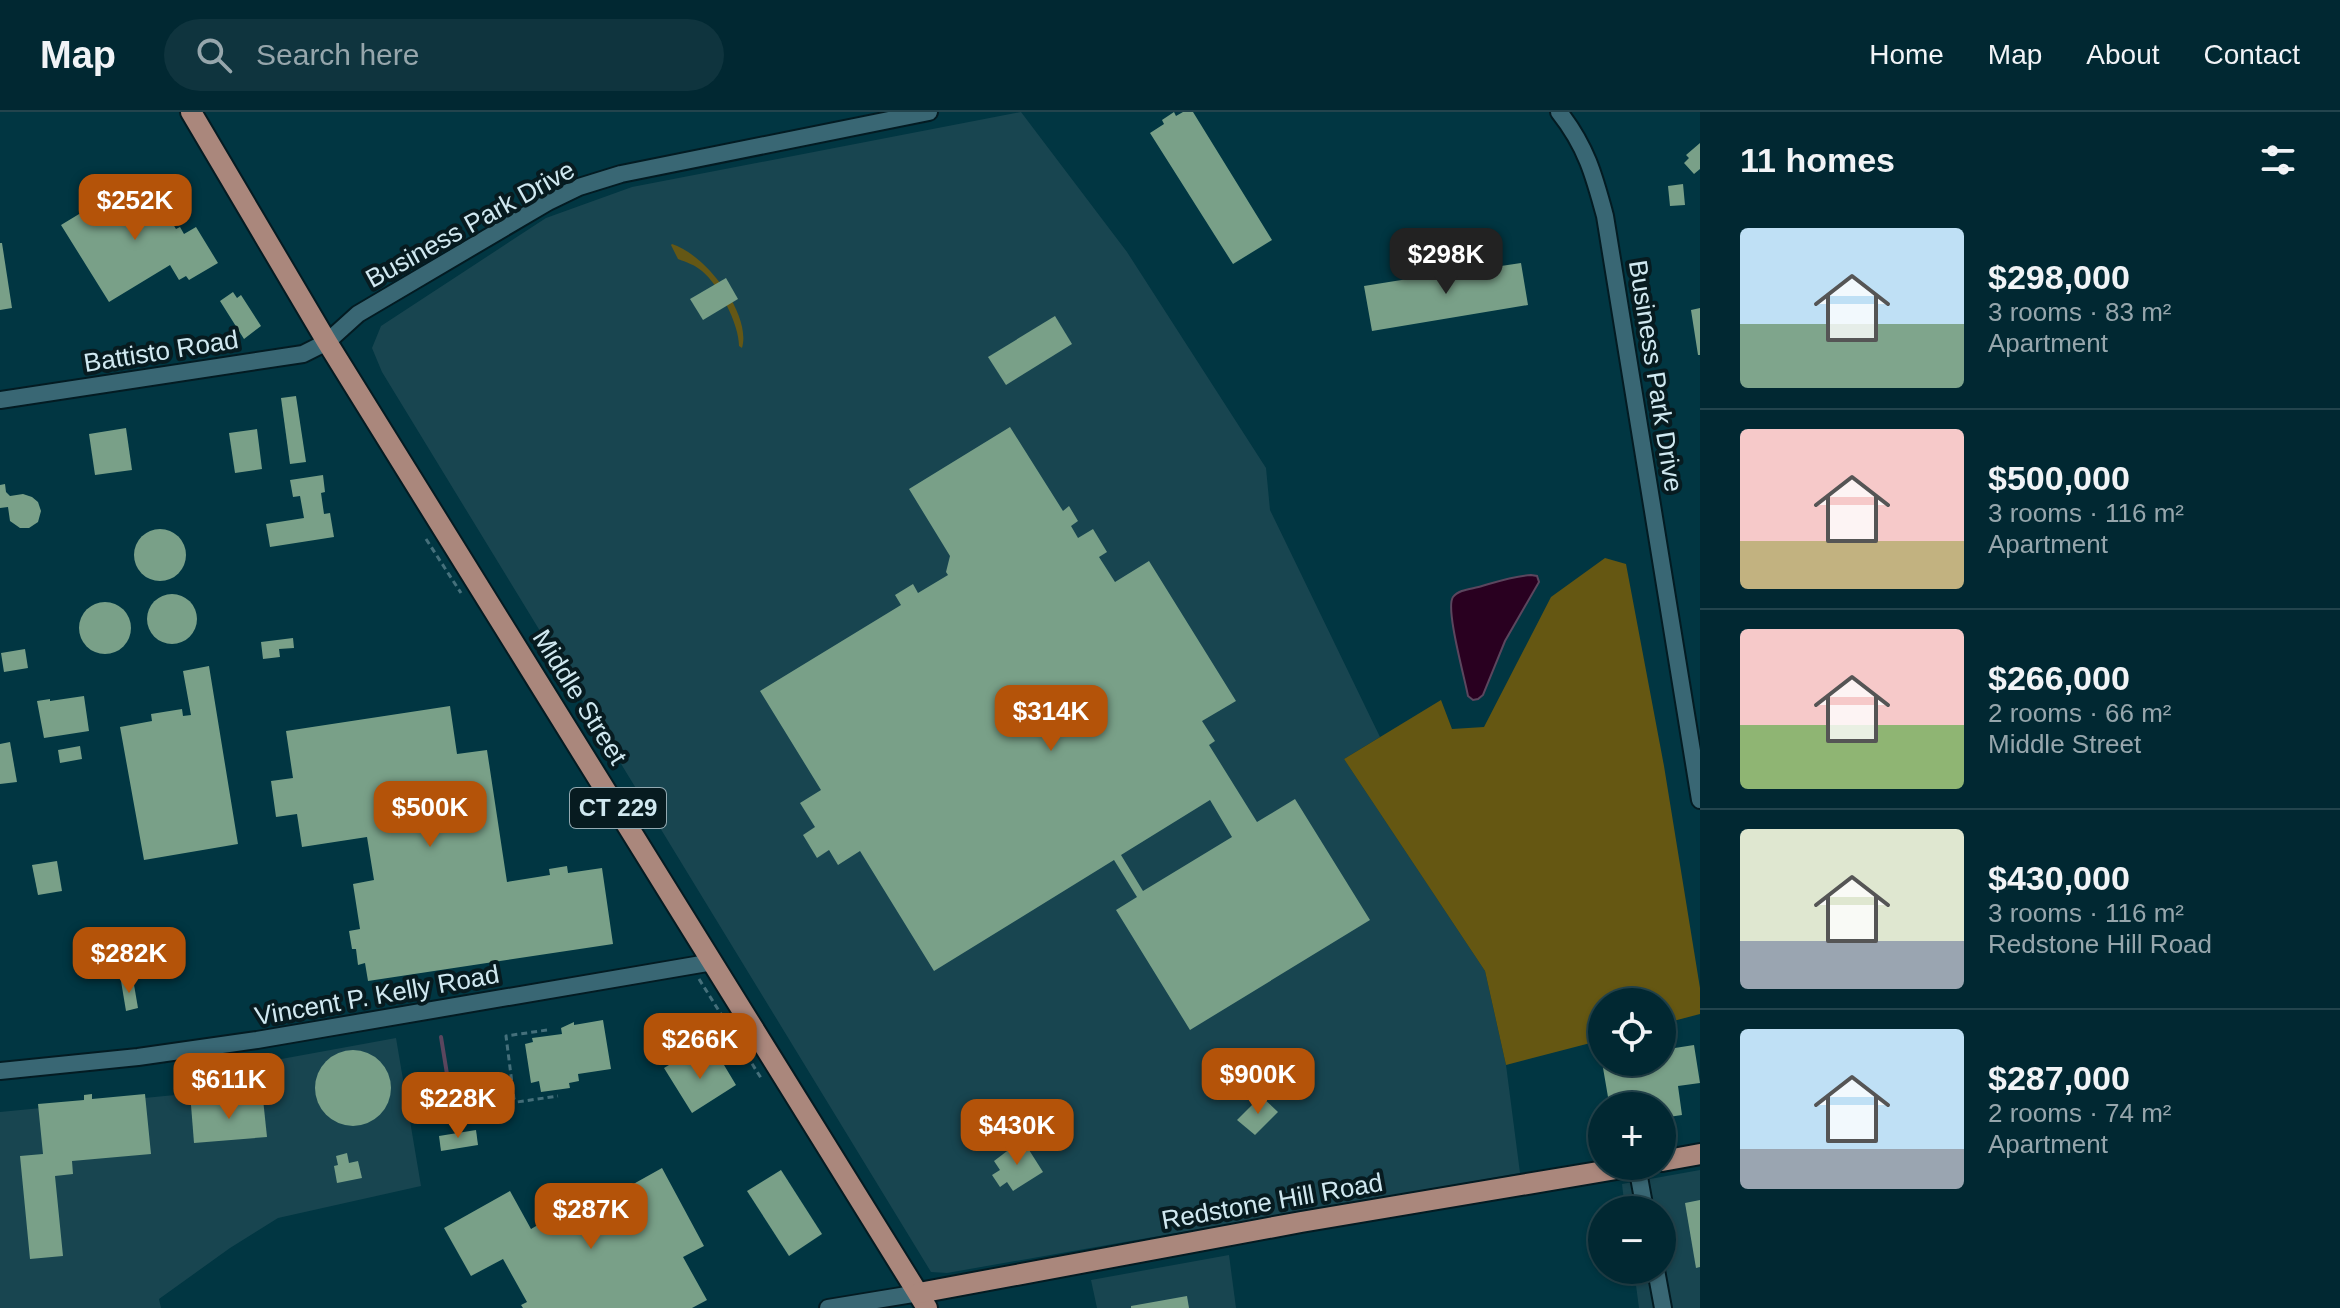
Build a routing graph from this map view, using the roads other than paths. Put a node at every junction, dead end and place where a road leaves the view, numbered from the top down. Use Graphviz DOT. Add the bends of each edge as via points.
graph roads {
  1 [pos="191,112"];
  2 [pos="929,112"];
  3 [pos="1559,112"];
  4 [pos="327,342"];
  5 [pos="0,400"];
  6 [pos="1700,800"];
  7 [pos="713,962"];
  8 [pos="0,1071"];
  9 [pos="1700,1154"];
  10 [pos="1676,1158"];
  11 [pos="1588,1174"];
  12 [pos="1659,1284"];
  13 [pos="923,1301"];
  14 [pos="828,1308"];
  15 [pos="1663,1308"];
  1 -- 4 [label="main road, Middle Street / CT 229"];
  2 -- 4 [label="street, Business Park Drive" via="579,187 358,314"];
  3 -- 6 [label="street, Business Park Drive" via="1591,164 1605,216"];
  4 -- 5 [label="street, Battisto Road" via="303,354"];
  4 -- 7 [label="main road, Middle Street / CT 229"];
  7 -- 8 [label="street, Vincent P. Kelly Road" via="257,1040"];
  7 -- 13 [label="main road, Middle Street / CT 229"];
  9 -- 10 [label="main road"];
  11 -- 13 [label="main road, Redstone Hill Road" via="1239,1233"];
  12 -- 15 [label="street"];
  13 -- 14 [label="street"];
}
